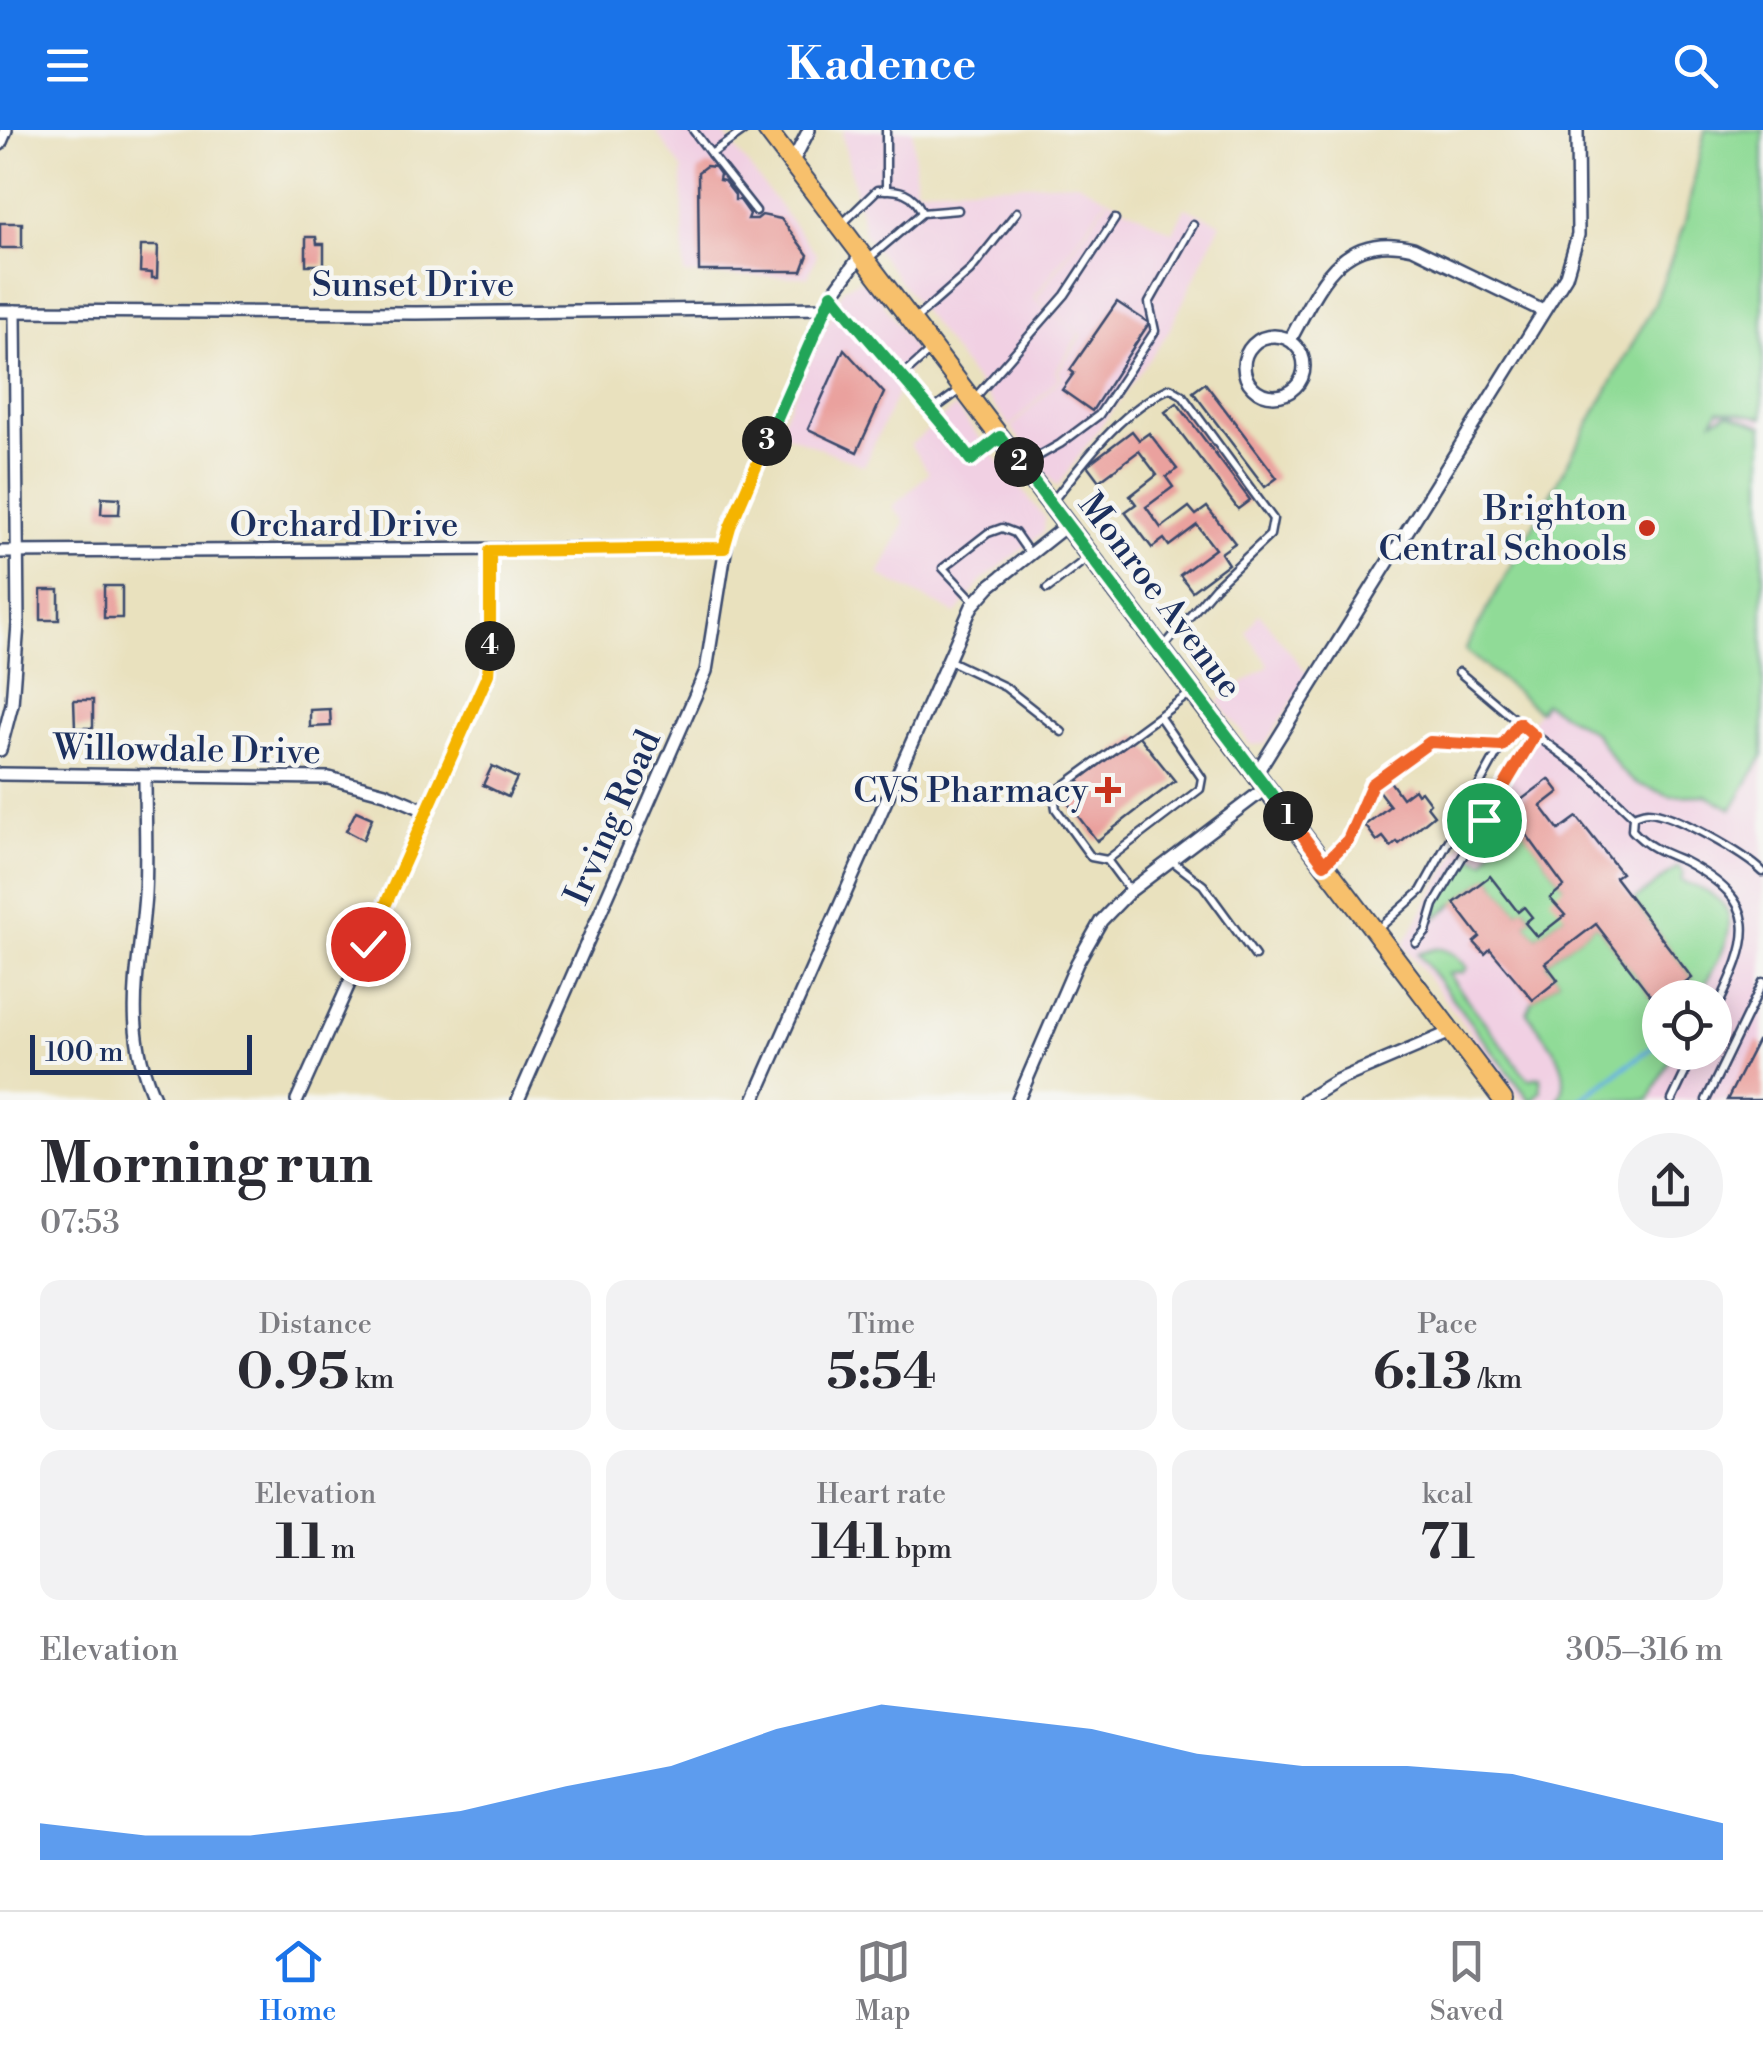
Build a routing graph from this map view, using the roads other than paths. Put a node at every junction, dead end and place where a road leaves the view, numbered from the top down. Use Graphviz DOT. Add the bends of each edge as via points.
graph roads {
  1 [pos="6,130"];
  2 [pos="693,130"];
  3 [pos="744,130"];
  4 [pos="767,130"];
  5 [pos="808,130"];
  6 [pos="886,130"];
  7 [pos="1576,130"];
  8 [pos="0,144"];
  9 [pos="711,154"];
  10 [pos="792,163"];
  11 [pos="886,190"];
  12 [pos="958,210"];
  13 [pos="756,211"];
  14 [pos="1018,212"];
  15 [pos="922,213"];
  16 [pos="1115,219"];
  17 [pos="1193,224"];
  18 [pos="839,226"];
  19 [pos="864,258"];
  20 [pos="832,294"];
  21 [pos="825,308"];
  22 [pos="0,311"];
  23 [pos="15,311"];
  24 [pos="1543,311"];
  25 [pos="912,322"];
  26 [pos="1290,340"];
  27 [pos="933,348"];
  28 [pos="902,376"];
  29 [pos="968,394"];
  30 [pos="933,410"];
  31 [pos="1000,437"];
  32 [pos="1022,466"];
  33 [pos="1051,504"];
  34 [pos="1067,525"];
  35 [pos="724,548"];
  36 [pos="490,551"];
  37 [pos="0,552"];
  38 [pos="18,552"];
  39 [pos="1030,554"];
  40 [pos="1090,556"];
  41 [pos="1047,589"];
  42 [pos="975,602"];
  43 [pos="1162,650"];
  44 [pos="947,660"];
  45 [pos="1459,672"];
  46 [pos="1193,691"];
  47 [pos="1159,716"];
  48 [pos="1519,723"];
  49 [pos="1062,732"];
  50 [pos="1534,736"];
  51 [pos="1502,746"];
  52 [pos="0,750"];
  53 [pos="0,774"];
  54 [pos="145,777"];
  55 [pos="1261,781"];
  56 [pos="427,810"];
  57 [pos="1633,816"];
  58 [pos="1107,860"];
  59 [pos="1171,860"];
  60 [pos="1324,864"];
  61 [pos="1763,872"];
  62 [pos="1130,892"];
  63 [pos="1375,932"];
  64 [pos="1416,942"];
  65 [pos="1255,956"];
  66 [pos="1730,980"];
  67 [pos="1763,982"];
  68 [pos="1452,1032"];
  69 [pos="1686,1070"];
  70 [pos="155,1100"];
  71 [pos="297,1100"];
  72 [pos="518,1100"];
  73 [pos="754,1100"];
  74 [pos="1018,1100"];
  75 [pos="1305,1100"];
  76 [pos="1503,1100"];
  77 [pos="1672,1100"];
  78 [pos="1706,1100"];
  1 -- 8 [label="street"];
  2 -- 9 [label="lane"];
  3 -- 9 [label="lane"];
  4 -- 10 [label="main road, Monroe Avenue"];
  5 -- 10 [label="street"];
  6 -- 11 [label="lane"];
  7 -- 24 [label="street" via="1578,235 1566,276"];
  9 -- 13 [label="lane"];
  10 -- 18 [label="main road, Monroe Avenue"];
  11 -- 15 [label="lane" via="906,192"];
  11 -- 18 [label="lane" via="877,190"];
  12 -- 15 [label="lane"];
  14 -- 25 [label="lane" via="970,271"];
  15 -- 19 [label="lane"];
  16 -- 29 [label="lane" via="1065,295"];
  17 -- 32 [label="lane" via="1148,303 1155,331 1098,415"];
  18 -- 19 [label="main road, Monroe Avenue"];
  19 -- 20 [label="street"];
  19 -- 25 [label="main road, Monroe Avenue"];
  20 -- 21 [label="street"];
  20 -- 28 [label="lane"];
  21 -- 23 [label="street, Sunset Drive"];
  21 -- 35 [label="street"];
  22 -- 23 [label="street, Sunset Drive"];
  23 -- 38 [label="street"];
  24 -- 26 [label="street" via="1413,248 1379,245 1349,254 1330,272"];
  24 -- 55 [label="street"];
  25 -- 27 [label="main road, Monroe Avenue"];
  26 -- 26 [label="street" via="1272,336 1248,350 1246,378 1259,392 1288,392 1302,376 1302,356"];
  27 -- 28 [label="lane"];
  27 -- 29 [label="main road, Monroe Avenue"];
  28 -- 30 [label="lane"];
  29 -- 30 [label="lane"];
  29 -- 31 [label="main road, Monroe Avenue"];
  30 -- 31 [label="lane" via="971,460"];
  31 -- 32 [label="main road, Monroe Avenue"];
  32 -- 33 [label="main road, Monroe Avenue"];
  33 -- 34 [label="main road, Monroe Avenue"];
  33 -- 43 [label="lane" via="1099,443 1150,397 1170,388 1182,394 1274,527"];
  34 -- 39 [label="street"];
  34 -- 40 [label="main road, Monroe Avenue"];
  35 -- 36 [label="street, Orchard Drive"];
  35 -- 72 [label="street, Irving Road" via="706,671"];
  36 -- 38 [label="street, Orchard Drive"];
  36 -- 56 [label="street" via="490,667"];
  37 -- 38 [label="street, Orchard Drive"];
  38 -- 52 [label="street" via="15,676"];
  39 -- 42 [label="street"];
  39 -- 42 [label="lane" via="1015,533 1002,528 943,568"];
  40 -- 41 [label="lane"];
  40 -- 43 [label="main road, Monroe Avenue"];
  42 -- 44 [label="street"];
  43 -- 46 [label="main road, Monroe Avenue"];
  44 -- 49 [label="lane" via="1005,687"];
  44 -- 73 [label="street"];
  45 -- 48 [label="lane"];
  46 -- 47 [label="lane"];
  46 -- 55 [label="main road, Monroe Avenue"];
  47 -- 58 [label="lane" via="1202,784"];
  47 -- 58 [label="lane" via="1054,796 1092,857"];
  48 -- 50 [label="lane"];
  48 -- 51 [label="lane"];
  50 -- 57 [label="lane"];
  50 -- 64 [label="lane"];
  51 -- 60 [label="lane" via="1430,742 1372,784 1348,840"];
  51 -- 63 [label="lane" via="1421,891"];
  53 -- 54 [label="street, Willowdale Drive"];
  54 -- 56 [label="street, Willowdale Drive" via="329,778"];
  54 -- 70 [label="street" via="145,891 133,996"];
  55 -- 59 [label="street"];
  55 -- 60 [label="main road, Monroe Avenue"];
  56 -- 71 [label="street"];
  57 -- 61 [label="lane" via="1660,814"];
  57 -- 66 [label="lane" via="1632,830 1645,845 1719,876 1739,893 1749,912 1750,937"];
  58 -- 62 [label="lane"];
  59 -- 62 [label="street"];
  59 -- 65 [label="lane" via="1204,885"];
  60 -- 63 [label="main road, Monroe Avenue"];
  62 -- 74 [label="street" via="1086,944"];
  63 -- 68 [label="main road, Monroe Avenue"];
  67 -- 78 [label="lane"];
  68 -- 75 [label="street"];
  68 -- 76 [label="main road, Monroe Avenue"];
  69 -- 77 [label="lane"];
}
